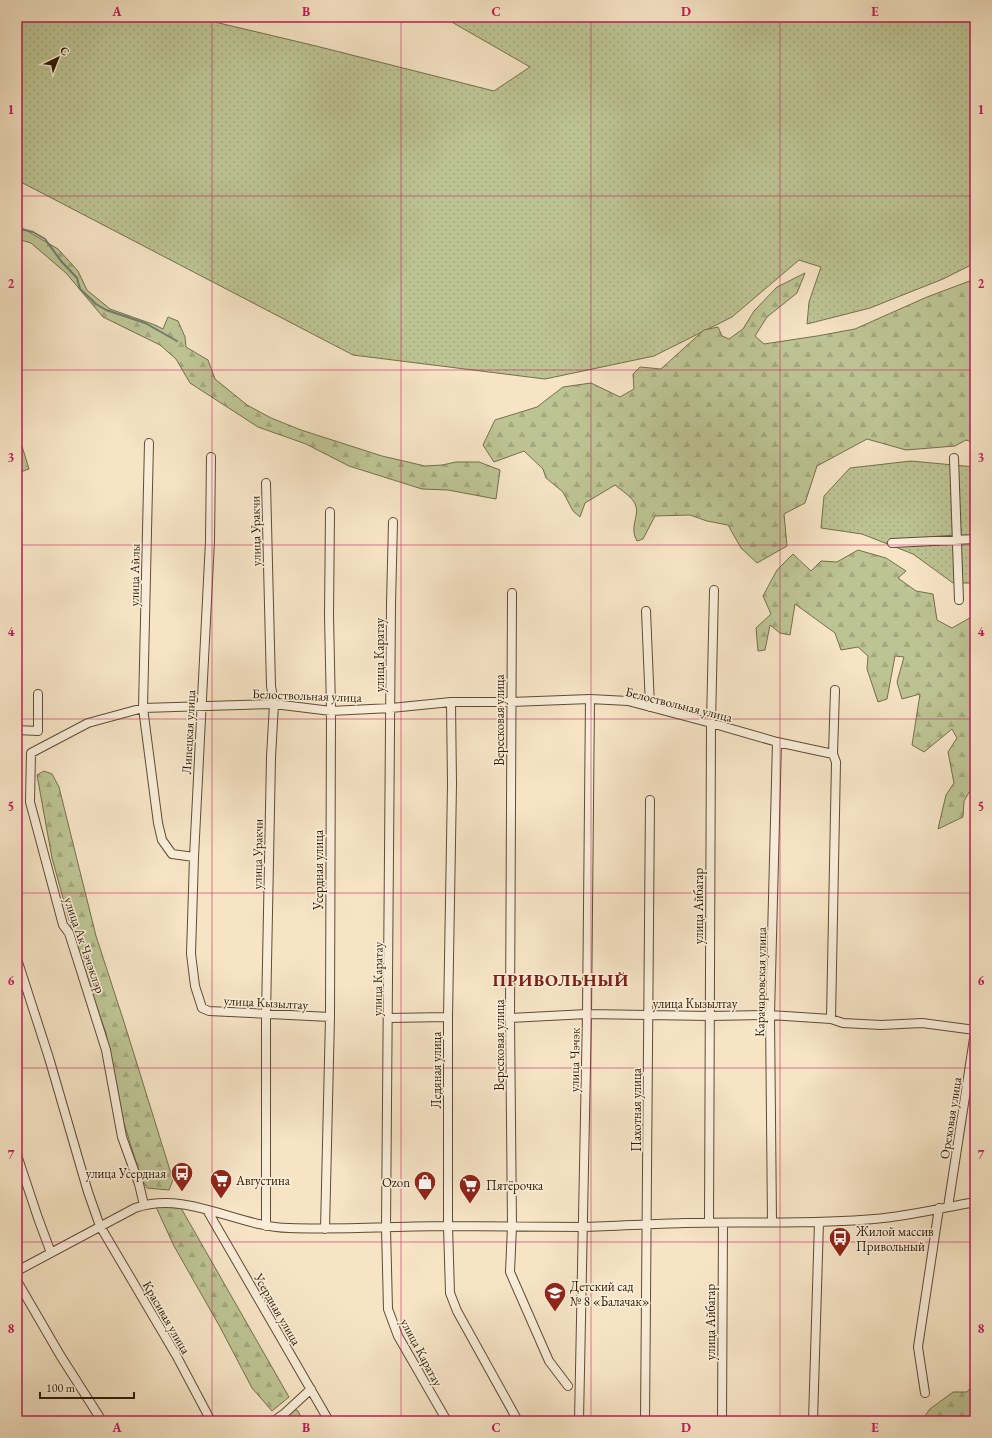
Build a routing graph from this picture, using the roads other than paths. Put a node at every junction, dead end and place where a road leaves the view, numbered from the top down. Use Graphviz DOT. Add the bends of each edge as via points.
graph roads {
  1 [pos="149,443"];
  2 [pos="211,457"];
  3 [pos="954,458"];
  4 [pos="266,483"];
  5 [pos="330,512"];
  6 [pos="393,522"];
  7 [pos="975,539"];
  8 [pos="957,540"];
  9 [pos="892,543"];
  10 [pos="714,590"];
  11 [pos="512,593"];
  12 [pos="959,600"];
  13 [pos="646,611"];
  14 [pos="835,690"];
  15 [pos="38,694"];
  16 [pos="590,699"];
  17 [pos="451,702"];
  18 [pos="511,702"];
  19 [pos="274,704"];
  20 [pos="201,707"];
  21 [pos="650,707"];
  22 [pos="143,708"];
  23 [pos="391,708"];
  24 [pos="331,710"];
  25 [pos="88,723"];
  26 [pos="712,723"];
  27 [pos="17,730"];
  28 [pos="777,742"];
  29 [pos="833,754"];
  30 [pos="650,800"];
  31 [pos="194,857"];
  32 [pos="17,959"];
  33 [pos="202,1008"];
  34 [pos="587,1014"];
  35 [pos="266,1015"];
  36 [pos="648,1015"];
  37 [pos="770,1015"];
  38 [pos="710,1016"];
  39 [pos="330,1017"];
  40 [pos="448,1017"];
  41 [pos="388,1018"];
  42 [pos="510,1018"];
  43 [pos="831,1019"];
  44 [pos="975,1031"];
  45 [pos="17,1155"];
  46 [pos="975,1202"];
  47 [pos="144,1205"];
  48 [pos="944,1208"];
  49 [pos="207,1210"];
  50 [pos="709,1222"];
  51 [pos="772,1222"];
  52 [pos="818,1222"];
  53 [pos="723,1223"];
  54 [pos="647,1224"];
  55 [pos="100,1226"];
  56 [pos="266,1226"];
  57 [pos="448,1226"];
  58 [pos="512,1226"];
  59 [pos="583,1227"];
  60 [pos="386,1228"];
  61 [pos="325,1229"];
  62 [pos="51,1253"];
  63 [pos="17,1271"];
  64 [pos="17,1281"];
  65 [pos="568,1386"];
  66 [pos="311,1389"];
  67 [pos="925,1393"];
  68 [pos="102,1421"];
  69 [pos="211,1421"];
  70 [pos="274,1421"];
  71 [pos="329,1421"];
  72 [pos="447,1421"];
  73 [pos="518,1421"];
  74 [pos="579,1421"];
  75 [pos="645,1421"];
  76 [pos="722,1421"];
  77 [pos="813,1421"];
  1 -- 22 [label="street, улица Айлы"];
  2 -- 20 [label="street, Липецкая улица" via="210,541"];
  3 -- 8 [label="street"];
  4 -- 19 [label="street, улица Уракчи" via="271,686"];
  5 -- 24 [label="street, Усердная улица"];
  6 -- 23 [label="street, улица Каратау"];
  7 -- 8 [label="street"];
  8 -- 9 [label="street"];
  8 -- 12 [label="street"];
  10 -- 26 [label="street, улица Айбагар"];
  11 -- 18 [label="street, Вересковая улица"];
  13 -- 21 [label="street"];
  14 -- 29 [label="street"];
  15 -- 27 [label="street" via="38,731"];
  16 -- 18 [label="street, Белоствольная улица"];
  16 -- 21 [label="street, Белоствольная улица" via="628,701"];
  16 -- 34 [label="street, улица Чэчэк"];
  17 -- 18 [label="street, Белоствольная улица"];
  17 -- 23 [label="street, Белоствольная улица"];
  17 -- 40 [label="street, Ледяная улица"];
  18 -- 42 [label="street, Вересковая улица"];
  19 -- 20 [label="street, Белоствольная улица"];
  19 -- 24 [label="street, Белоствольная улица"];
  19 -- 35 [label="street, улица Уракчи" via="270,758"];
  20 -- 22 [label="street, Белоствольная улица"];
  20 -- 31 [label="street, Липецкая улица"];
  21 -- 26 [label="street, Белоствольная улица"];
  22 -- 25 [label="street, Белоствольная улица"];
  22 -- 31 [label="street, улица Айлы" via="154,800 162,840 172,854"];
  23 -- 24 [label="street, Белоствольная улица"];
  23 -- 41 [label="street, улица Каратау"];
  24 -- 39 [label="street, Усердная улица"];
  25 -- 47 [label="street, улица Ак Чэчэклэр" via="31,753 30,802 63,925 69,933 106,1050 122,1137"];
  26 -- 28 [label="street, Белоствольная улица"];
  26 -- 38 [label="street, улица Айбагар"];
  28 -- 29 [label="street, Белоствольная улица"];
  28 -- 37 [label="street, Карачаровская улица"];
  29 -- 43 [label="street" via="836,762"];
  30 -- 36 [label="street, Пахотная улица"];
  31 -- 33 [label="street, Липецкая улица" via="191,954 195,986"];
  32 -- 55 [label="street"];
  33 -- 35 [label="street, улица Кызылтау" via="208,1011"];
  34 -- 36 [label="street, улица Кызылтау"];
  34 -- 42 [label="street, улица Кызылтау"];
  34 -- 59 [label="street, улица Чэчэк"];
  35 -- 39 [label="street, улица Кызылтау"];
  35 -- 56 [label="street, улица Уракчи"];
  36 -- 38 [label="street, улица Кызылтау"];
  36 -- 54 [label="street, Пахотная улица"];
  37 -- 38 [label="street, улица Кызылтау"];
  37 -- 43 [label="street, улица Кызылтау"];
  37 -- 51 [label="street, Карачаровская улица"];
  38 -- 50 [label="street, улица Айбагар"];
  39 -- 61 [label="street, Усердная улица"];
  40 -- 41 [label="street"];
  40 -- 57 [label="street, Ледяная улица"];
  41 -- 60 [label="street, улица Каратау"];
  42 -- 58 [label="street, Вересковая улица"];
  43 -- 44 [label="street, улица Кызылтау" via="842,1023 881,1025 922,1023"];
  44 -- 48 [label="street, Ореховая улица"];
  45 -- 62 [label="street"];
  46 -- 48 [label="street"];
  47 -- 49 [label="street" via="173,1203"];
  47 -- 55 [label="street"];
  48 -- 52 [label="street" via="877,1219"];
  48 -- 67 [label="street, Ореховая улица" via="918,1347"];
  49 -- 56 [label="street"];
  49 -- 66 [label="street, Усердная улица"];
  50 -- 53 [label="street"];
  50 -- 54 [label="street"];
  51 -- 52 [label="street"];
  51 -- 53 [label="street"];
  52 -- 77 [label="street"];
  53 -- 76 [label="street, улица Айбагар"];
  54 -- 59 [label="street"];
  54 -- 75 [label="street, Пахотная улица"];
  55 -- 62 [label="street"];
  55 -- 69 [label="street, Красивая улица" via="176,1355"];
  56 -- 61 [label="street"];
  57 -- 58 [label="street"];
  57 -- 60 [label="street"];
  57 -- 73 [label="street, Ледяная улица" via="450,1293 457,1311"];
  58 -- 59 [label="street"];
  58 -- 65 [label="street, Вересковая улица" via="510,1272 548,1361"];
  59 -- 74 [label="street, улица Чэчэк"];
  60 -- 61 [label="street"];
  60 -- 72 [label="street, улица Каратау" via="388,1309 398,1336"];
  62 -- 63 [label="street"];
  64 -- 68 [label="street"];
  66 -- 70 [label="street"];
  66 -- 71 [label="street, Усердная улица"];
}
